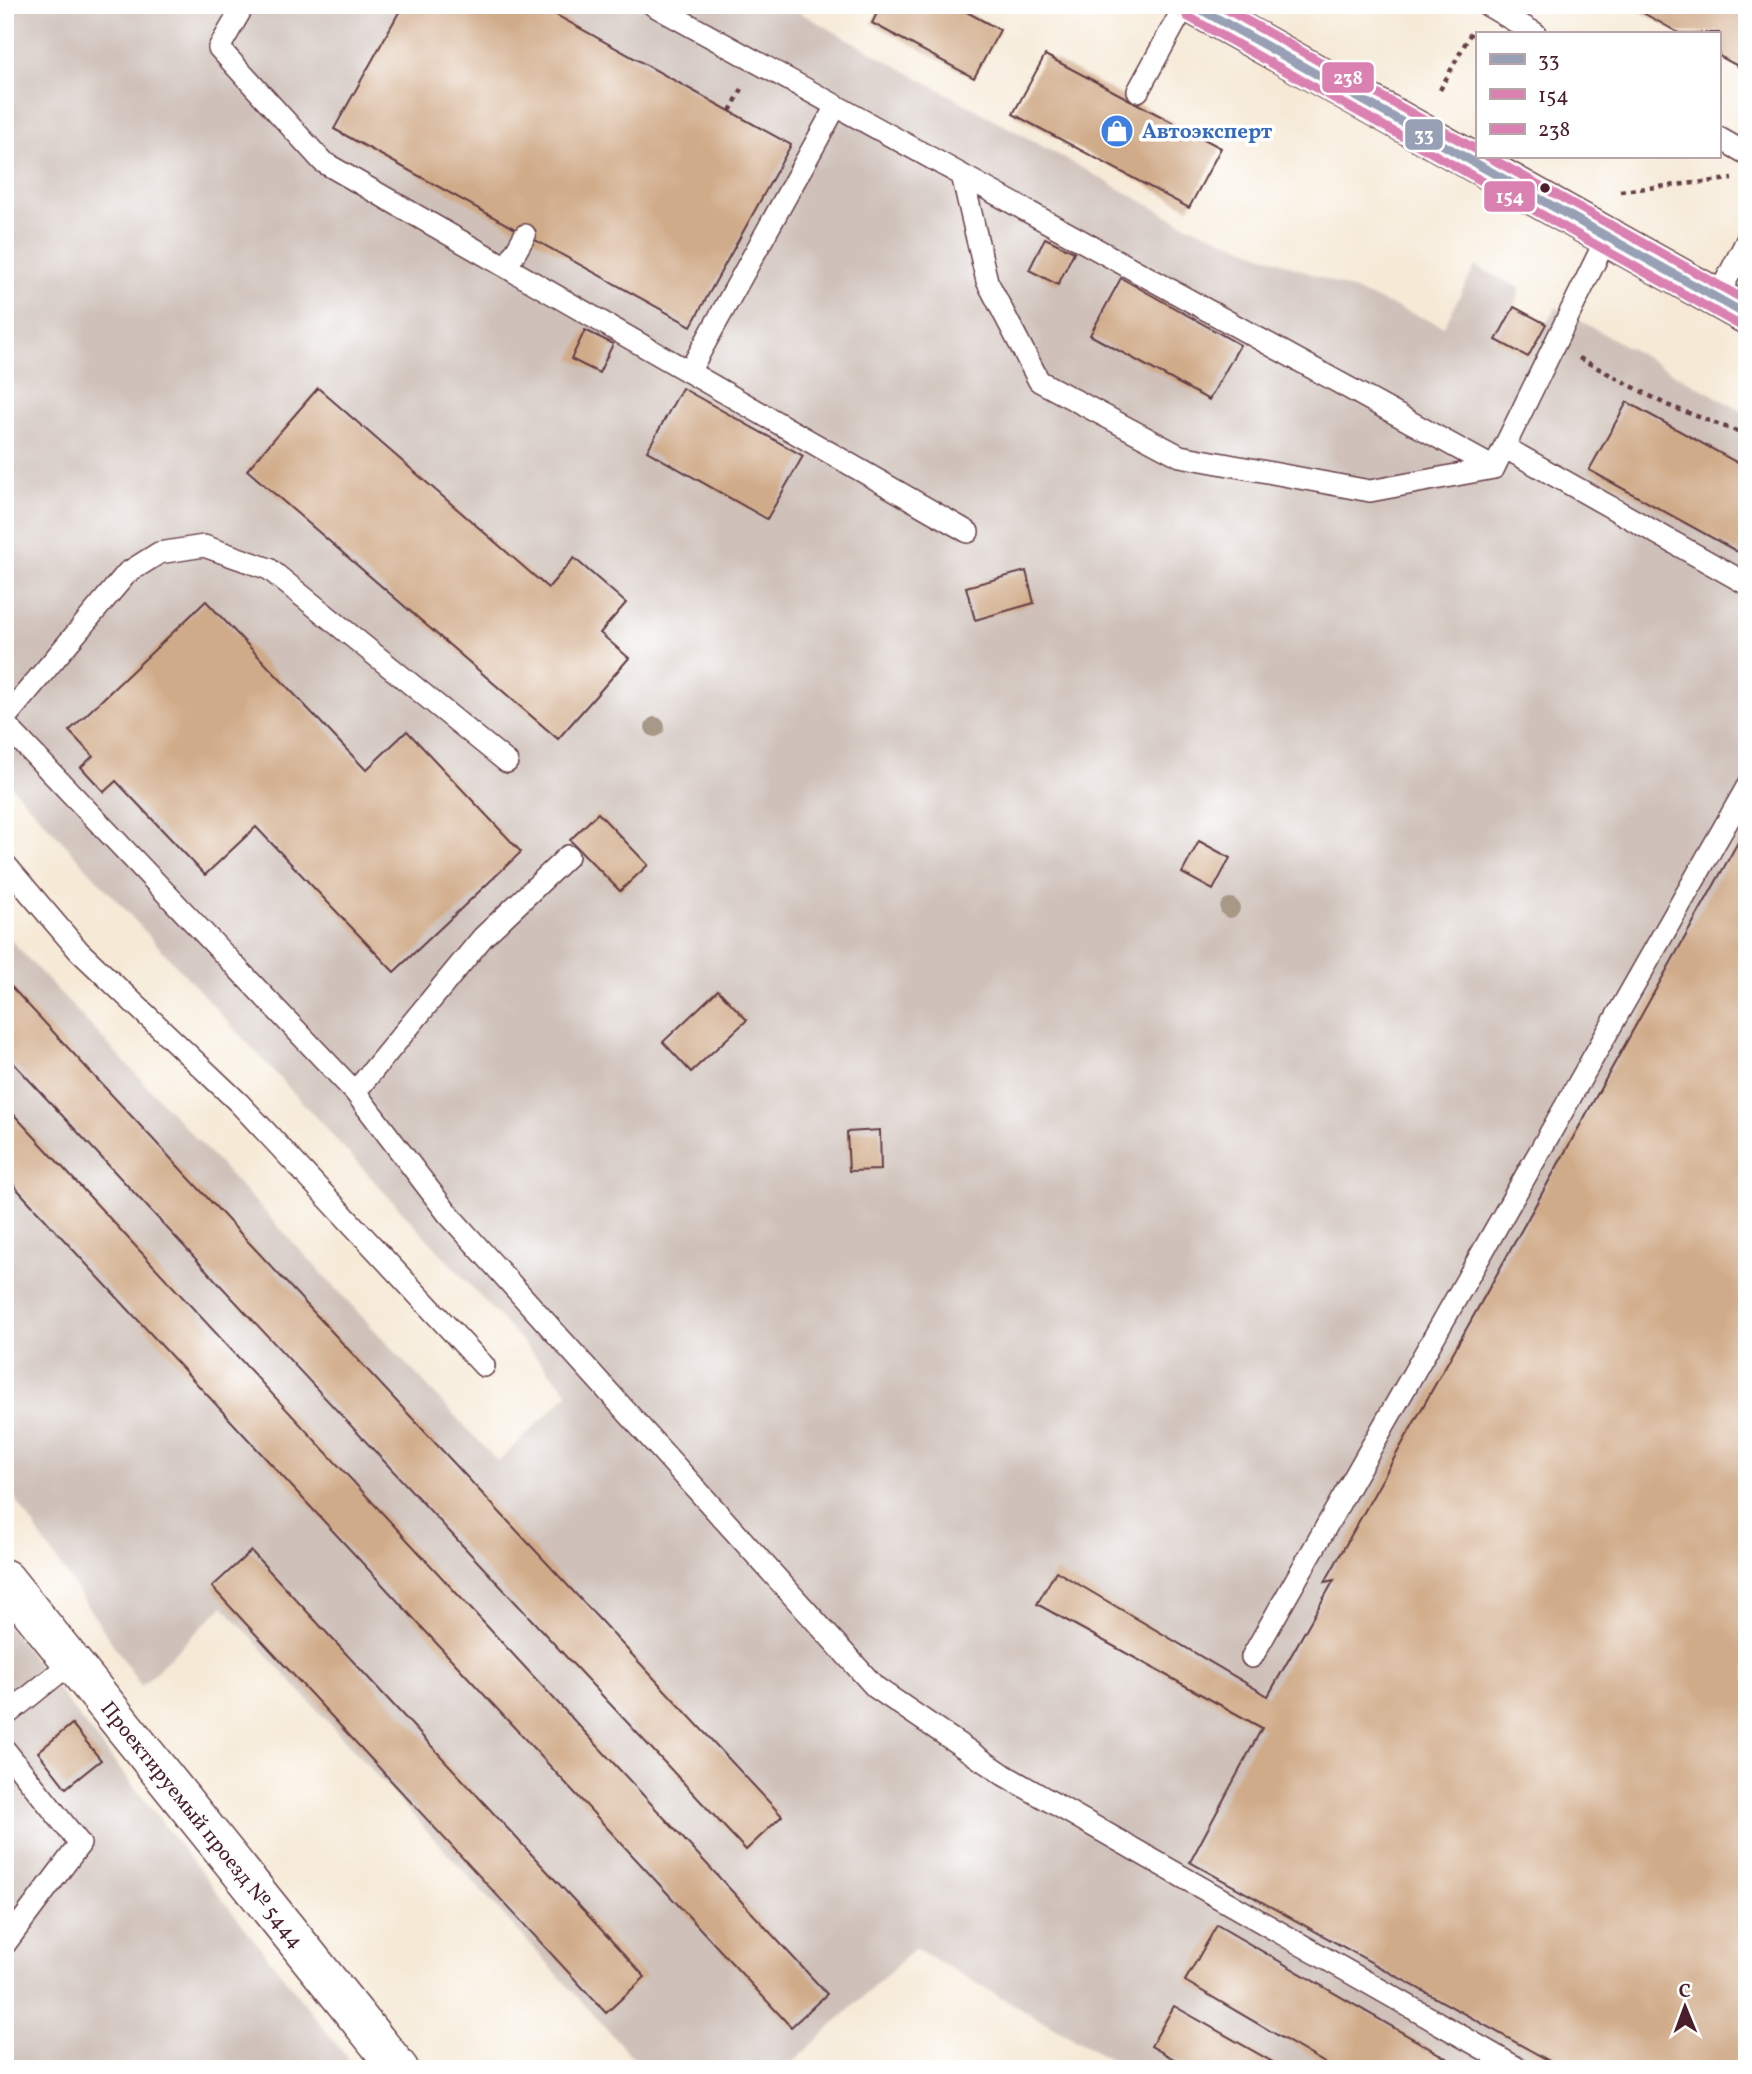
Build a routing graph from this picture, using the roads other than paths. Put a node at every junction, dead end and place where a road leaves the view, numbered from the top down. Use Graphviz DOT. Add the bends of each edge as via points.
graph roads {
  1 [pos="244,5"];
  2 [pos="653,5"];
  3 [pos="1185,5"];
  4 [pos="1193,5"];
  5 [pos="1483,11"];
  6 [pos="1533,32"];
  7 [pos="1138,91"];
  8 [pos="836,106"];
  9 [pos="1720,139"];
  10 [pos="1747,154"];
  11 [pos="962,175"];
  12 [pos="525,234"];
  13 [pos="1607,237"];
  14 [pos="1747,240"];
  15 [pos="507,267"];
  16 [pos="1732,307"];
  17 [pos="689,372"];
  18 [pos="1504,447"];
  19 [pos="1494,468"];
  20 [pos="968,532"];
  21 [pos="1747,584"];
  22 [pos="5,718"];
  23 [pos="5,724"];
  24 [pos="507,762"];
  25 [pos="1747,788"];
  26 [pos="568,856"];
  27 [pos="5,864"];
  28 [pos="355,1092"];
  29 [pos="484,1366"];
  30 [pos="5,1579"];
  31 [pos="1252,1657"];
  32 [pos="72,1662"];
  33 [pos="5,1716"];
  34 [pos="5,1750"];
  35 [pos="5,1944"];
  36 [pos="399,2069"];
  37 [pos="1519,2069"];
  1 -- 15 [label="lane" via="219,48 323,162"];
  2 -- 8 [label="lane"];
  3 -- 7 [label="lane"];
  4 -- 13 [label="main road"];
  5 -- 6 [label="lane"];
  8 -- 11 [label="lane"];
  8 -- 17 [label="lane"];
  9 -- 10 [label="lane"];
  11 -- 19 [label="lane"];
  11 -- 19 [label="lane" via="987,281 1039,381 1180,456 1370,491"];
  12 -- 15 [label="lane"];
  13 -- 16 [label="main road"];
  13 -- 18 [label="lane"];
  14 -- 16 [label="lane"];
  15 -- 17 [label="lane"];
  17 -- 20 [label="lane"];
  18 -- 19 [label="lane"];
  18 -- 21 [label="lane"];
  22 -- 24 [label="lane" via="127,573 159,552 204,546 269,569"];
  23 -- 28 [label="lane"];
  25 -- 31 [label="lane"];
  26 -- 28 [label="lane" via="483,937"];
  27 -- 29 [label="lane" via="79,951 239,1103"];
  28 -- 37 [label="lane" via="449,1214 875,1687 1004,1775"];
  30 -- 32 [label="street, Проектируемый проезд № 5444"];
  32 -- 33 [label="lane"];
  32 -- 36 [label="street, Проектируемый проезд № 5444"];
  34 -- 35 [label="lane" via="80,1844"];
}
